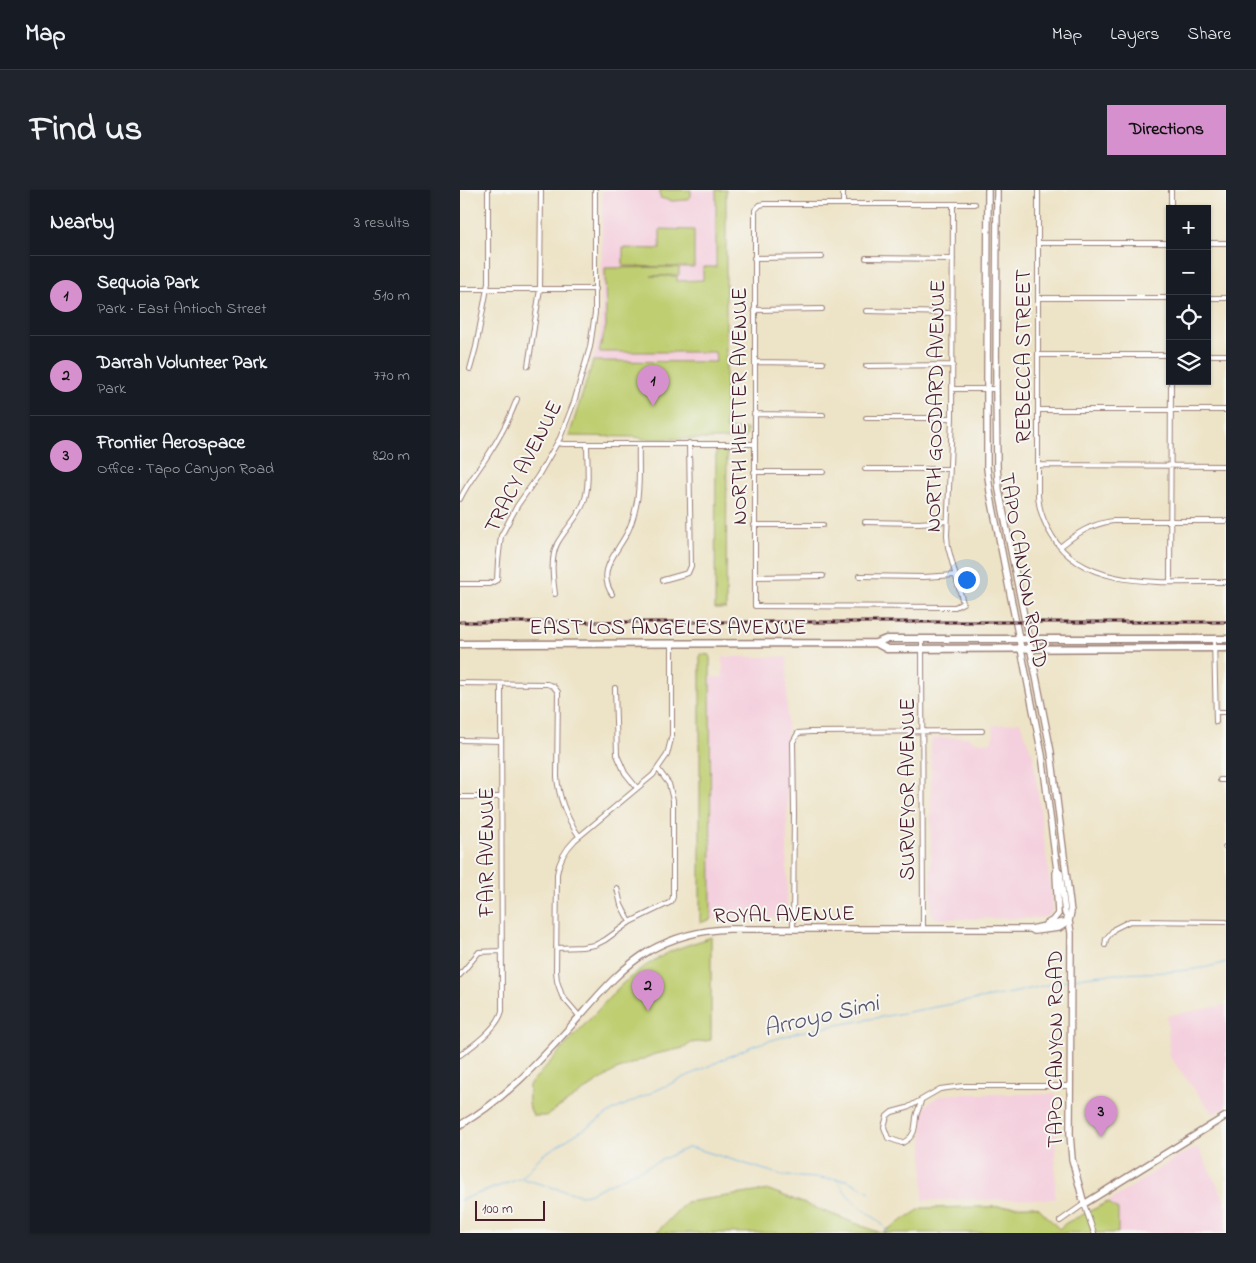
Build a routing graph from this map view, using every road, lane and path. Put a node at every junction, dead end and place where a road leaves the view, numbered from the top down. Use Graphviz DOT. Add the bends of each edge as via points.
graph roads {
  1 [pos="488,190"];
  2 [pos="541,190"];
  3 [pos="596,190"];
  4 [pos="843,190"];
  5 [pos="988,190"];
  6 [pos="997,190"];
  7 [pos="1038,190"];
  8 [pos="1171,190"];
  9 [pos="843,204"];
  10 [pos="953,204"];
  11 [pos="975,204"];
  12 [pos="1171,205"];
  13 [pos="1038,243"];
  14 [pos="1166,243"];
  15 [pos="1211,243"];
  16 [pos="1226,243"];
  17 [pos="822,257"];
  18 [pos="754,258"];
  19 [pos="866,258"];
  20 [pos="953,259"];
  21 [pos="460,289"];
  22 [pos="487,289"];
  23 [pos="540,289"];
  24 [pos="596,289"];
  25 [pos="1038,298"];
  26 [pos="1166,298"];
  27 [pos="1211,298"];
  28 [pos="1226,298"];
  29 [pos="822,309"];
  30 [pos="754,310"];
  31 [pos="866,311"];
  32 [pos="953,313"];
  33 [pos="1038,355"];
  34 [pos="1166,355"];
  35 [pos="1211,355"];
  36 [pos="1226,355"];
  37 [pos="755,362"];
  38 [pos="823,363"];
  39 [pos="953,365"];
  40 [pos="528,366"];
  41 [pos="866,366"];
  42 [pos="470,369"];
  43 [pos="1171,385"];
  44 [pos="953,389"];
  45 [pos="987,389"];
  46 [pos="996,389"];
  47 [pos="517,399"];
  48 [pos="1038,410"];
  49 [pos="1171,410"];
  50 [pos="1226,410"];
  51 [pos="754,414"];
  52 [pos="823,415"];
  53 [pos="866,418"];
  54 [pos="952,418"];
  55 [pos="557,443"];
  56 [pos="587,444"];
  57 [pos="638,444"];
  58 [pos="689,444"];
  59 [pos="754,444"];
  60 [pos="1038,466"];
  61 [pos="1170,466"];
  62 [pos="1226,466"];
  63 [pos="865,469"];
  64 [pos="950,470"];
  65 [pos="754,472"];
  66 [pos="823,472"];
  67 [pos="460,499"];
  68 [pos="947,521"];
  69 [pos="1170,521"];
  70 [pos="1226,521"];
  71 [pos="865,522"];
  72 [pos="754,525"];
  73 [pos="824,525"];
  74 [pos="1060,547"];
  75 [pos="955,575"];
  76 [pos="822,576"];
  77 [pos="859,576"];
  78 [pos="755,577"];
  79 [pos="663,580"];
  80 [pos="1170,581"];
  81 [pos="1226,582"];
  82 [pos="460,584"];
  83 [pos="555,594"];
  84 [pos="612,594"];
  85 [pos="755,606"];
  86 [pos="922,639"];
  87 [pos="1019,639"];
  88 [pos="1029,639"];
  89 [pos="1214,639"];
  90 [pos="1226,639"];
  91 [pos="876,643"];
  92 [pos="460,644"];
  93 [pos="672,644"];
  94 [pos="1214,648"];
  95 [pos="1226,648"];
  96 [pos="922,649"];
  97 [pos="1021,649"];
  98 [pos="1032,649"];
  99 [pos="460,684"];
  100 [pos="501,684"];
  101 [pos="615,688"];
  102 [pos="1216,712"];
  103 [pos="1226,712"];
  104 [pos="1216,722"];
  105 [pos="982,731"];
  106 [pos="922,732"];
  107 [pos="460,740"];
  108 [pos="501,741"];
  109 [pos="658,769"];
  110 [pos="1220,780"];
  111 [pos="1226,780"];
  112 [pos="637,788"];
  113 [pos="460,797"];
  114 [pos="501,797"];
  115 [pos="579,836"];
  116 [pos="1057,870"];
  117 [pos="617,888"];
  118 [pos="1069,921"];
  119 [pos="630,922"];
  120 [pos="1226,922"];
  121 [pos="1040,926"];
  122 [pos="793,928"];
  123 [pos="923,928"];
  124 [pos="1031,928"];
  125 [pos="1104,945"];
  126 [pos="556,948"];
  127 [pos="501,951"];
  128 [pos="460,975"];
  129 [pos="580,1017"];
  130 [pos="460,1055"];
  131 [pos="1070,1086"];
  132 [pos="921,1101"];
  133 [pos="1226,1116"];
  134 [pos="460,1125"];
  135 [pos="1084,1204"];
  136 [pos="1060,1221"];
  137 [pos="1094,1233"];
  1 -- 22 [label="street"];
  2 -- 23 [label="street"];
  3 -- 24 [label="street, TRACY AVENUE"];
  4 -- 9 [label="street"];
  5 -- 45 [label="main road, TAPO CANYON ROAD"];
  6 -- 46 [label="main road, TAPO CANYON ROAD"];
  7 -- 13 [label="street, REBECCA STREET"];
  8 -- 12 [label="street"];
  9 -- 10 [label="street"];
  9 -- 18 [label="street, NORTH HIETTER AVENUE" via="764,204 757,207 754,214"];
  10 -- 11 [label="street"];
  10 -- 20 [label="street, NORTH GOODARD AVENUE"];
  13 -- 14 [label="street"];
  13 -- 25 [label="street, REBECCA STREET"];
  15 -- 16 [label="street"];
  17 -- 18 [label="street"];
  18 -- 30 [label="street, NORTH HIETTER AVENUE"];
  19 -- 20 [label="street"];
  20 -- 32 [label="street, NORTH GOODARD AVENUE"];
  21 -- 22 [label="street"];
  22 -- 23 [label="street"];
  22 -- 42 [label="street"];
  23 -- 24 [label="street"];
  23 -- 40 [label="street"];
  24 -- 55 [label="street, TRACY AVENUE" via="590,347 574,402"];
  25 -- 26 [label="street"];
  25 -- 33 [label="street, REBECCA STREET"];
  27 -- 28 [label="street"];
  29 -- 30 [label="street"];
  30 -- 37 [label="street, NORTH HIETTER AVENUE"];
  31 -- 32 [label="street"];
  32 -- 39 [label="street, NORTH GOODARD AVENUE"];
  33 -- 34 [label="street"];
  33 -- 48 [label="street, REBECCA STREET"];
  35 -- 36 [label="street"];
  37 -- 38 [label="street"];
  37 -- 51 [label="street, NORTH HIETTER AVENUE"];
  39 -- 41 [label="street"];
  39 -- 44 [label="street, NORTH GOODARD AVENUE"];
  43 -- 49 [label="street"];
  44 -- 45 [label="street"];
  44 -- 54 [label="street, NORTH GOODARD AVENUE"];
  45 -- 46 [label="street"];
  45 -- 87 [label="main road, TAPO CANYON ROAD" via="992,507"];
  46 -- 88 [label="main road, TAPO CANYON ROAD" via="999,490"];
  47 -- 67 [label="street" via="501,436"];
  48 -- 49 [label="street"];
  48 -- 60 [label="street, REBECCA STREET"];
  49 -- 50 [label="street"];
  49 -- 61 [label="street"];
  51 -- 52 [label="street"];
  51 -- 59 [label="street, NORTH HIETTER AVENUE"];
  53 -- 54 [label="street"];
  54 -- 64 [label="street, NORTH GOODARD AVENUE"];
  55 -- 56 [label="street"];
  55 -- 82 [label="street, TRACY AVENUE" via="507,522 499,547 497,580 489,584"];
  56 -- 57 [label="street"];
  56 -- 83 [label="street" via="585,500 556,546 553,559"];
  57 -- 58 [label="street"];
  57 -- 84 [label="street" via="637,504 606,574"];
  58 -- 59 [label="street"];
  58 -- 79 [label="street" via="691,566 688,573"];
  59 -- 65 [label="street, NORTH HIETTER AVENUE"];
  60 -- 61 [label="street"];
  60 -- 74 [label="street, REBECCA STREET" via="1040,511"];
  61 -- 62 [label="street"];
  61 -- 69 [label="street"];
  63 -- 64 [label="street"];
  64 -- 68 [label="street, NORTH GOODARD AVENUE"];
  65 -- 66 [label="street"];
  65 -- 72 [label="street, NORTH HIETTER AVENUE"];
  68 -- 71 [label="street"];
  68 -- 75 [label="street, NORTH GOODARD AVENUE" via="948,547"];
  69 -- 70 [label="street"];
  69 -- 74 [label="street" via="1100,523 1081,530"];
  69 -- 80 [label="street"];
  72 -- 73 [label="street"];
  72 -- 78 [label="street, NORTH HIETTER AVENUE"];
  74 -- 80 [label="street, REBECCA STREET" via="1077,562 1099,573 1133,580"];
  75 -- 77 [label="street"];
  75 -- 85 [label="street, NORTH GOODARD AVENUE" via="963,601 962,605 955,607"];
  76 -- 78 [label="street"];
  78 -- 85 [label="street, NORTH HIETTER AVENUE"];
  80 -- 81 [label="street, REBECCA STREET"];
  86 -- 87 [label="main road, EAST LOS ANGELES AVENUE"];
  86 -- 91 [label="main road, EAST LOS ANGELES AVENUE" via="886,639"];
  86 -- 96 [label="street, SURVEYOR AVENUE"];
  87 -- 88 [label="main road, EAST LOS ANGELES AVENUE"];
  87 -- 97 [label="main road, TAPO CANYON ROAD"];
  88 -- 89 [label="main road, EAST LOS ANGELES AVENUE"];
  88 -- 98 [label="main road, TAPO CANYON ROAD"];
  89 -- 90 [label="main road, EAST LOS ANGELES AVENUE"];
  89 -- 94 [label="street"];
  91 -- 93 [label="main road, EAST LOS ANGELES AVENUE"];
  91 -- 96 [label="main road, EAST LOS ANGELES AVENUE" via="887,649"];
  92 -- 93 [label="main road, EAST LOS ANGELES AVENUE"];
  93 -- 109 [label="street" via="672,735 667,755"];
  94 -- 95 [label="main road, EAST LOS ANGELES AVENUE"];
  94 -- 98 [label="main road, EAST LOS ANGELES AVENUE"];
  94 -- 102 [label="street"];
  96 -- 97 [label="main road, EAST LOS ANGELES AVENUE"];
  96 -- 106 [label="street, SURVEYOR AVENUE"];
  97 -- 98 [label="main road, EAST LOS ANGELES AVENUE"];
  97 -- 116 [label="main road, TAPO CANYON ROAD" via="1042,755"];
  98 -- 118 [label="main road, TAPO CANYON ROAD" via="1051,752"];
  99 -- 100 [label="street"];
  100 -- 108 [label="street, FAIR AVENUE"];
  100 -- 115 [label="street" via="547,684 558,692 558,788 564,811"];
  101 -- 112 [label="street" via="617,755"];
  102 -- 103 [label="street"];
  102 -- 104 [label="street"];
  105 -- 106 [label="street"];
  106 -- 122 [label="street" via="798,733 793,742"];
  106 -- 123 [label="street, SURVEYOR AVENUE"];
  107 -- 108 [label="street"];
  108 -- 114 [label="street, FAIR AVENUE"];
  109 -- 112 [label="street"];
  109 -- 119 [label="street" via="669,784 673,800 673,897 668,904"];
  110 -- 111 [label="street"];
  112 -- 115 [label="street"];
  113 -- 114 [label="street"];
  114 -- 127 [label="street, FAIR AVENUE"];
  115 -- 126 [label="street" via="568,847 559,864"];
  116 -- 118 [label="main road, TAPO CANYON ROAD"];
  116 -- 121 [label="main road" via="1058,914"];
  117 -- 119 [label="street"];
  118 -- 121 [label="main road, ROYAL AVENUE"];
  118 -- 124 [label="main road, ROYAL AVENUE" via="1059,928 1034,931"];
  118 -- 131 [label="main road, TAPO CANYON ROAD"];
  119 -- 126 [label="street" via="595,945"];
  120 -- 125 [label="street" via="1130,921 1114,929"];
  121 -- 124 [label="main road, ROYAL AVENUE"];
  122 -- 123 [label="main road, ROYAL AVENUE"];
  122 -- 129 [label="main road, ROYAL AVENUE" via="717,929 674,940 627,966"];
  123 -- 124 [label="main road, ROYAL AVENUE"];
  126 -- 129 [label="street" via="559,989"];
  127 -- 128 [label="street" via="479,952"];
  127 -- 130 [label="street, FAIR AVENUE" via="502,1011 484,1034"];
  129 -- 134 [label="main road, ROYAL AVENUE" via="529,1072"];
  131 -- 132 [label="street" via="963,1086 940,1089"];
  131 -- 135 [label="main road, TAPO CANYON ROAD" via="1071,1153"];
  132 -- 132 [label="street" via="887,1116 884,1127 888,1138 902,1143 912,1137"];
  133 -- 135 [label="main road"];
  135 -- 136 [label="street"];
  135 -- 137 [label="street"];
}
